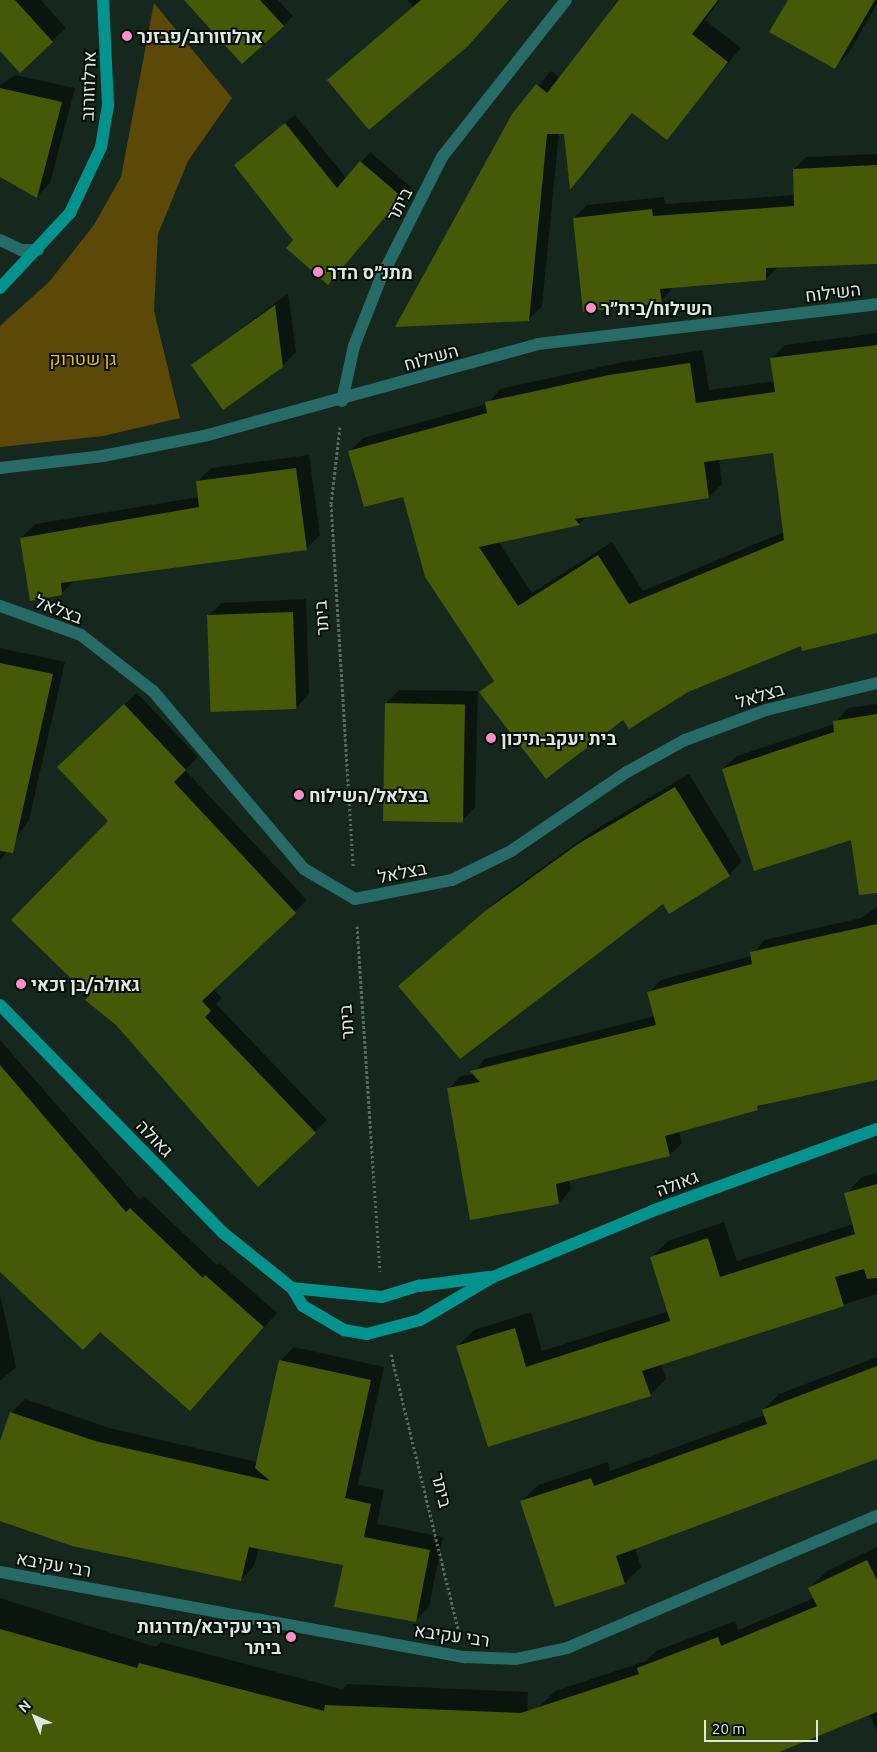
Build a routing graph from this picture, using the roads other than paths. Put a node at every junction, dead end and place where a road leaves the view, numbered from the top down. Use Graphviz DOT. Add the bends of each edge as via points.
graph roads {
  1 [pos="103,0"];
  2 [pos="566,0"];
  3 [pos="0,240"];
  4 [pos="38,250"];
  5 [pos="0,288"];
  6 [pos="877,304"];
  7 [pos="342,401"];
  8 [pos="0,468"];
  9 [pos="0,606"];
  10 [pos="877,683"];
  11 [pos="0,1005"];
  12 [pos="877,1129"];
  13 [pos="493,1277"];
  14 [pos="292,1288"];
  15 [pos="877,1516"];
  16 [pos="0,1572"];
  1 -- 4 [label="street, ארלוזורוב" via="108,105 102,147 70,213"];
  2 -- 7 [label="street, ביתר" via="442,157 380,280 354,346"];
  3 -- 4 [label="street" via="21,250"];
  4 -- 5 [label="street, ארלוזורוב"];
  6 -- 7 [label="street, השילוח" via="538,344"];
  7 -- 8 [label="street, השילוח" via="103,456"];
  9 -- 10 [label="street, בצלאל" via="81,635 153,691 304,869 356,899 452,880 512,851 627,772 684,740 766,710"];
  11 -- 14 [label="street, גאולה" via="222,1232"];
  12 -- 13 [label="street, גאולה" via="652,1211"];
  13 -- 14 [label="street, גאולה" via="419,1286 382,1297"];
  13 -- 14 [label="street, גאולה" via="420,1320 385,1331 344,1330 303,1306"];
  15 -- 16 [label="street, רבי עקיבא" via="567,1648 516,1659 465,1657"];
}
